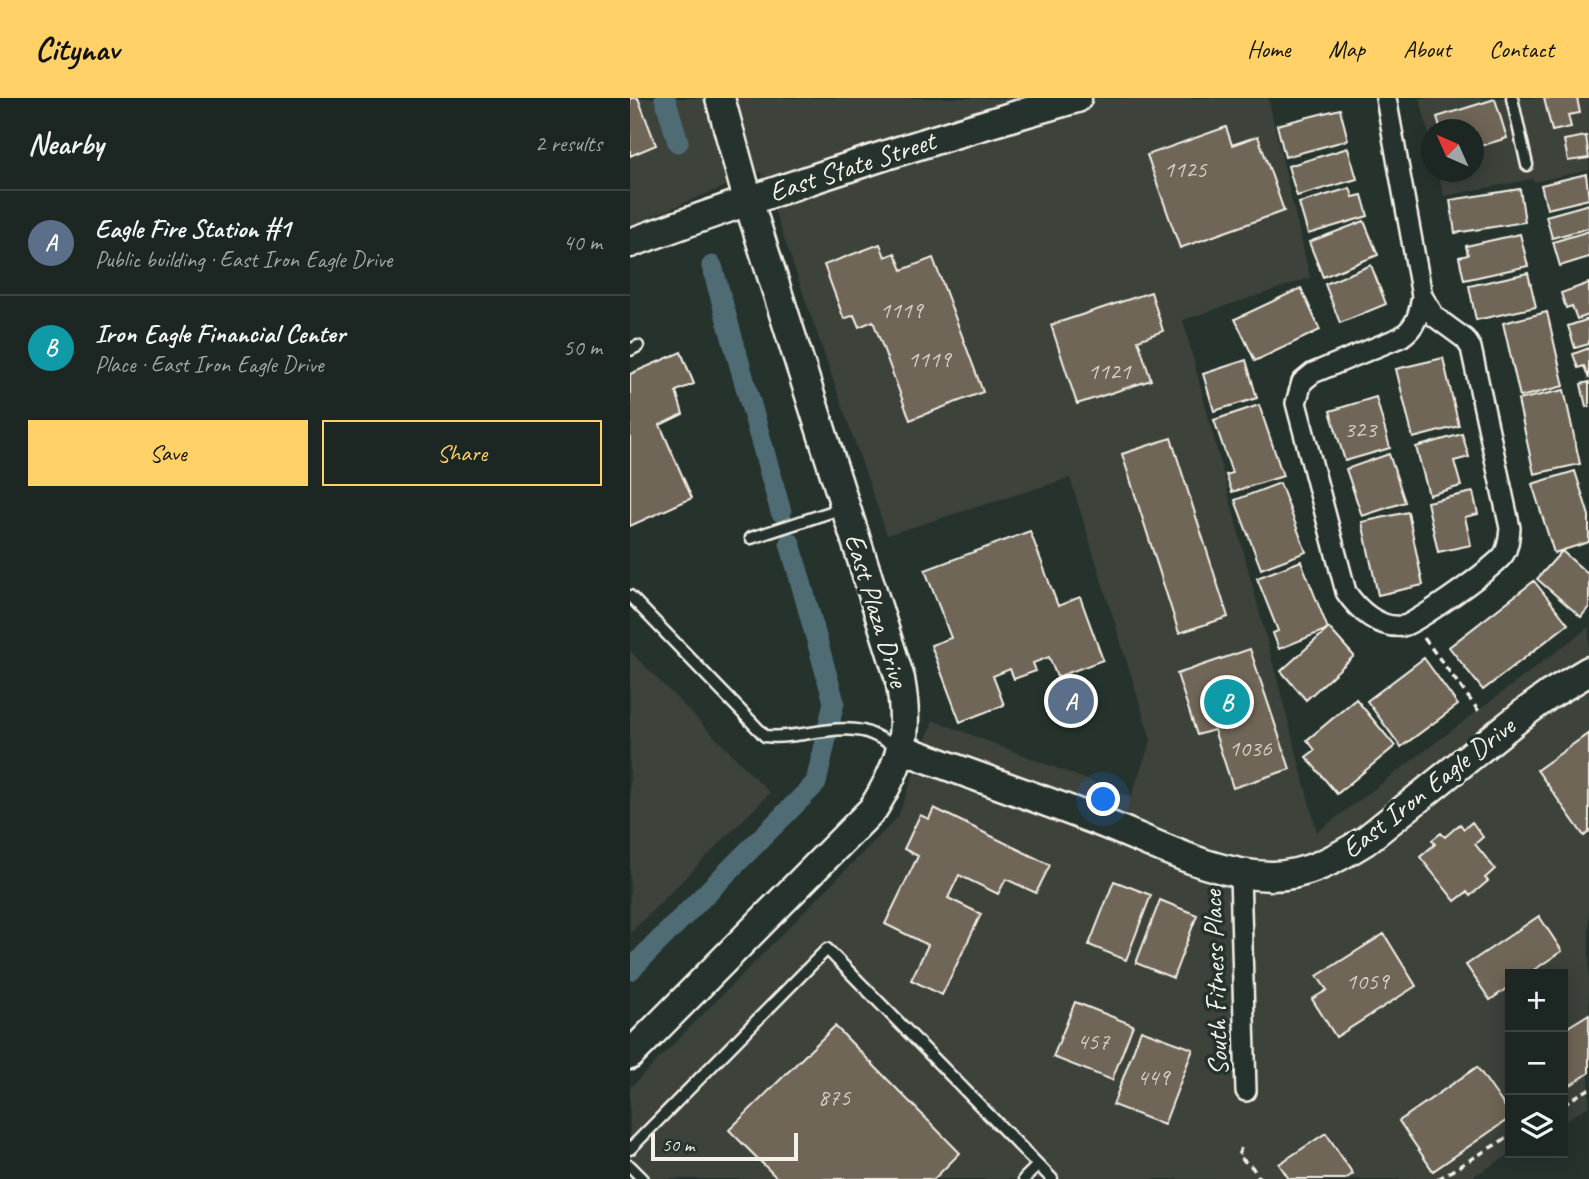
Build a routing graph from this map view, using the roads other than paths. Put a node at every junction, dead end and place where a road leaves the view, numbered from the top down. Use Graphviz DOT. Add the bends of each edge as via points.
graph roads {
  1 [pos="720,98"];
  2 [pos="1077,98"];
  3 [pos="1386,98"];
  4 [pos="1512,98"];
  5 [pos="1527,165"];
  6 [pos="748,200"];
  7 [pos="630,243"];
  8 [pos="1422,296"];
  9 [pos="846,508"];
  10 [pos="751,538"];
  11 [pos="630,596"];
  12 [pos="1589,671"];
  13 [pos="902,749"];
  14 [pos="1240,873"];
  15 [pos="630,1055"];
  16 [pos="1246,1091"];
  17 [pos="630,1149"];
  18 [pos="1038,1165"];
  19 [pos="630,1166"];
  20 [pos="643,1179"];
  21 [pos="1024,1179"];
  22 [pos="1052,1179"];
  1 -- 6 [label="street, East Plaza Drive"];
  2 -- 6 [label="street, East State Street"];
  3 -- 8 [label="street"];
  4 -- 5 [label="lane"];
  6 -- 7 [label="street, East State Street"];
  6 -- 9 [label="street, East Plaza Drive"];
  8 -- 8 [label="street" via="1435,317 1471,348 1509,541 1497,563 1407,626 1393,626 1366,614 1346,592 1296,403 1302,382 1313,373 1412,330"];
  9 -- 10 [label="lane"];
  9 -- 13 [label="street, East Plaza Drive" via="900,679 905,709"];
  11 -- 13 [label="lane" via="765,736 847,729 866,732"];
  12 -- 14 [label="street, East Iron Eagle Drive" via="1527,711 1337,859 1306,871"];
  13 -- 14 [label="street, East Iron Eagle Drive"];
  13 -- 15 [label="street, East Plaza Drive" via="892,778 873,809"];
  14 -- 16 [label="street, South Fitness Place"];
  17 -- 18 [label="lane" via="827,949"];
  18 -- 21 [label="lane"];
  18 -- 22 [label="lane"];
  19 -- 20 [label="lane"];
}
